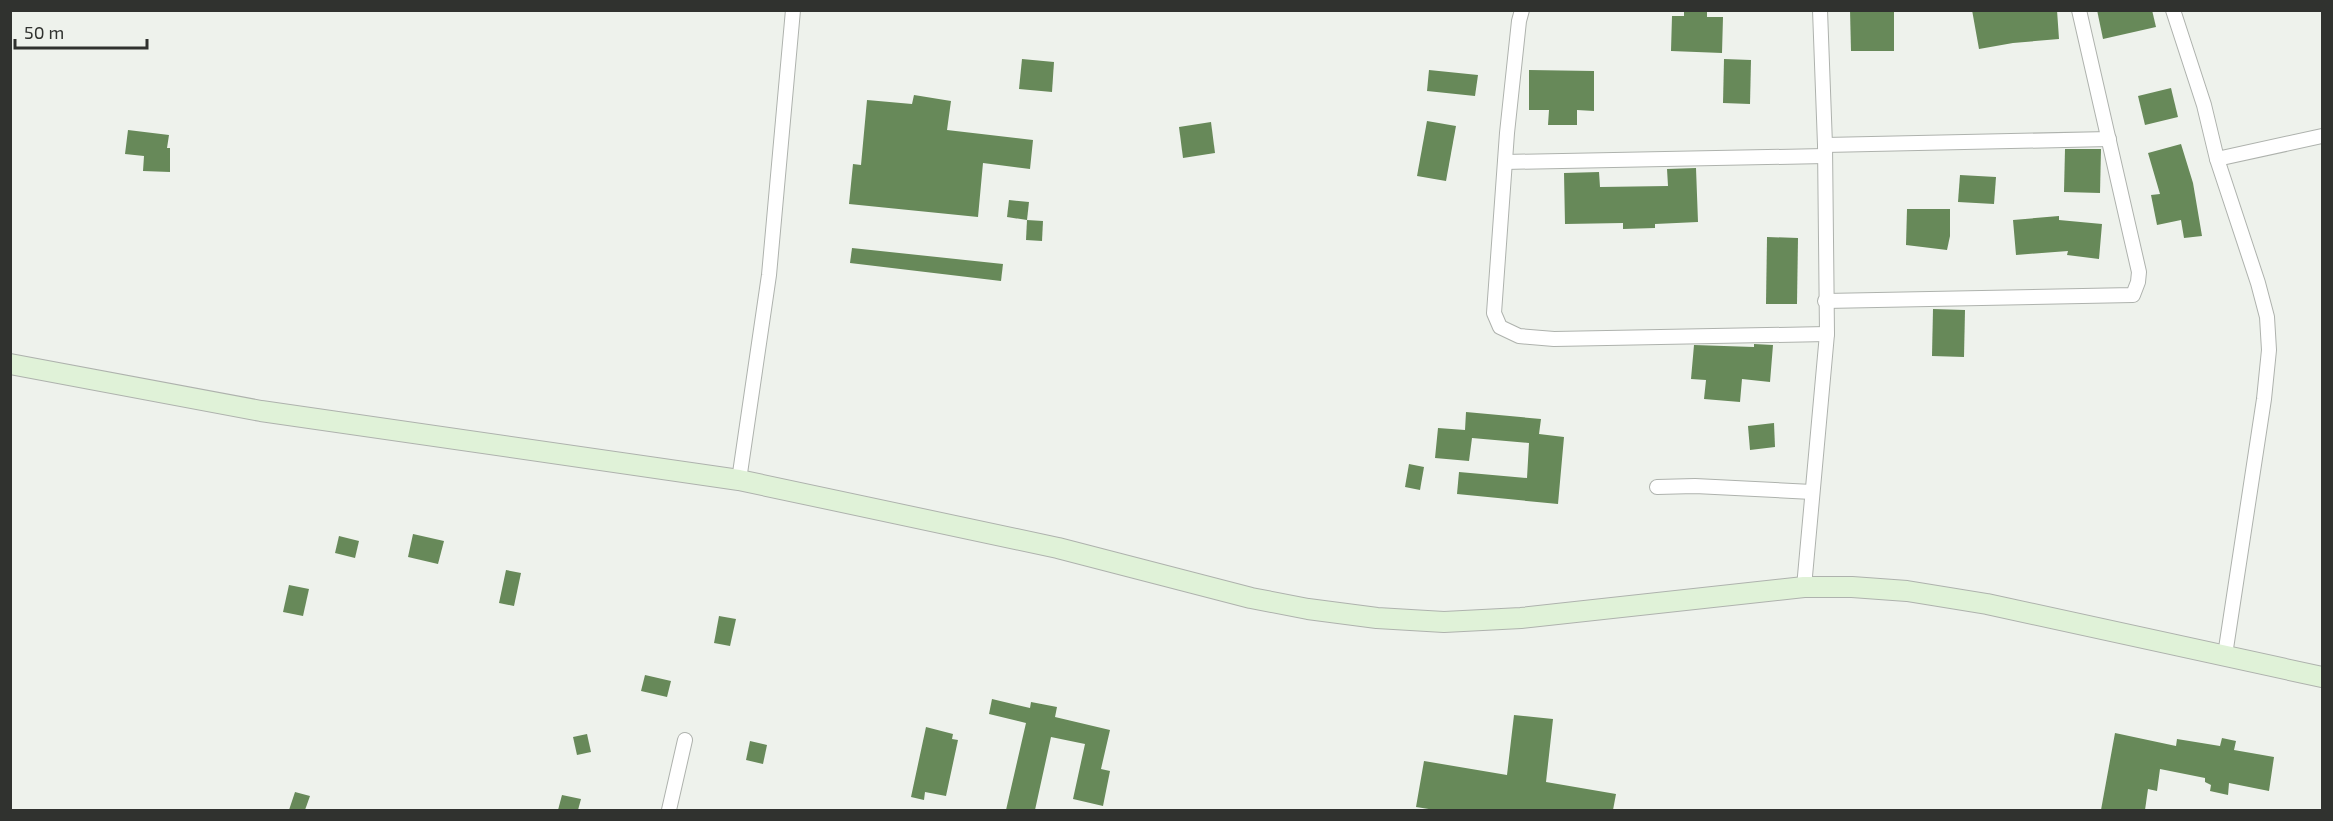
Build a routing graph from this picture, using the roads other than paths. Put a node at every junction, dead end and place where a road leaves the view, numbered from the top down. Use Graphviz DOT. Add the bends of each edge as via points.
graph roads {
  1 [pos="793,10"];
  2 [pos="1521,10"];
  3 [pos="1820,10"];
  4 [pos="2079,10"];
  5 [pos="2173,10"];
  6 [pos="2322,136"];
  7 [pos="2109,139"];
  8 [pos="1825,150"];
  9 [pos="2217,159"];
  10 [pos="1505,162"];
  11 [pos="1825,301"];
  12 [pos="1827,333"];
  13 [pos="10,364"];
  14 [pos="739,480"];
  15 [pos="1657,487"];
  16 [pos="1812,492"];
  17 [pos="1804,587"];
  18 [pos="2225,655"];
  19 [pos="2322,677"];
  20 [pos="685,740"];
  21 [pos="669,810"];
  1 -- 14 [label="street" via="769,275"];
  2 -- 10 [label="street"];
  3 -- 8 [label="street"];
  4 -- 7 [label="street"];
  5 -- 9 [label="street"];
  6 -- 9 [label="street"];
  7 -- 8 [label="street"];
  7 -- 11 [label="street" via="2139,272 2133,295"];
  8 -- 10 [label="street"];
  8 -- 11 [label="street"];
  9 -- 18 [label="street" via="2258,283 2267,317 2269,351"];
  10 -- 12 [label="street" via="1494,313 1500,327 1519,336 1554,339"];
  11 -- 12 [label="street"];
  12 -- 16 [label="street"];
  13 -- 14 [label="main road" via="261,411"];
  14 -- 17 [label="main road" via="1058,548 1251,598 1377,618 1444,622 1521,618"];
  15 -- 16 [label="street"];
  16 -- 17 [label="street"];
  17 -- 18 [label="main road" via="1907,591 1987,604"];
  18 -- 19 [label="main road"];
  20 -- 21 [label="street"];
}
